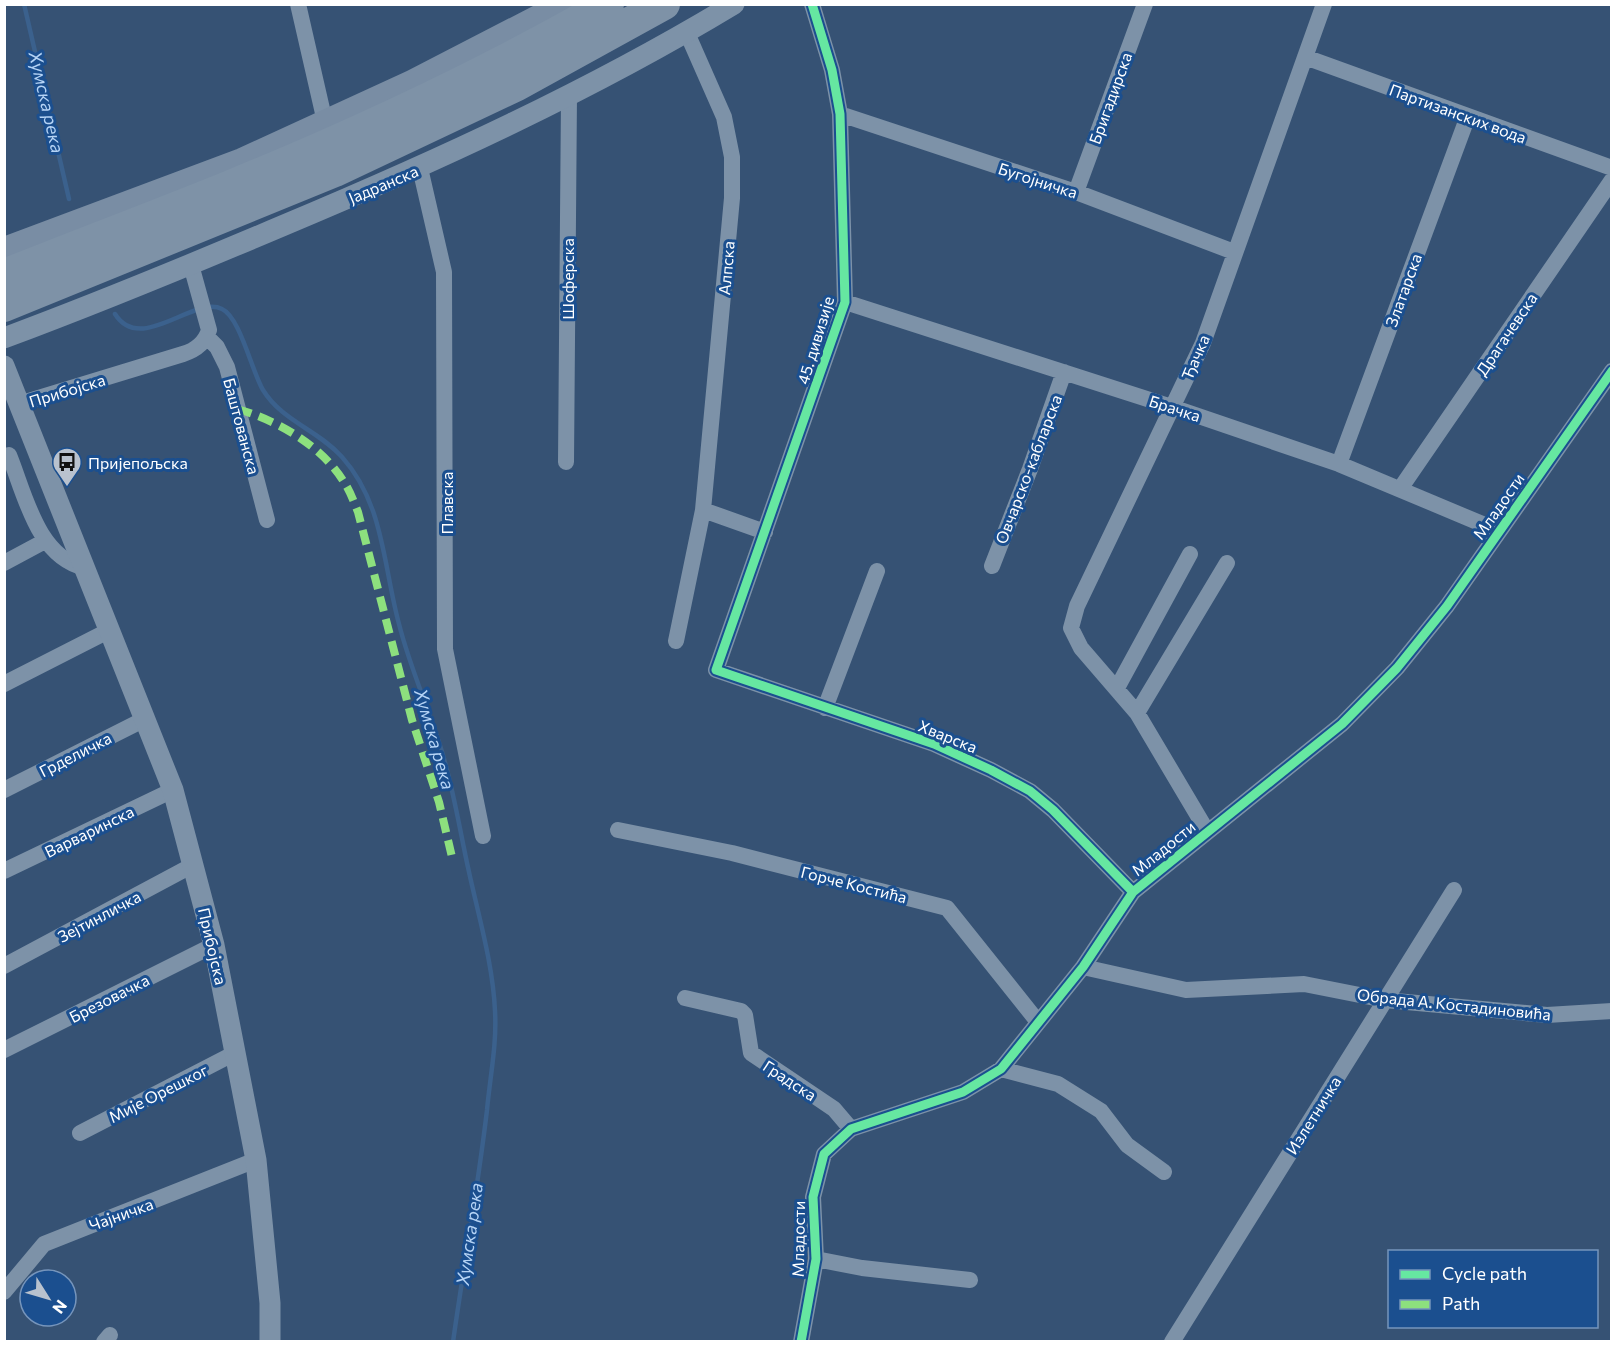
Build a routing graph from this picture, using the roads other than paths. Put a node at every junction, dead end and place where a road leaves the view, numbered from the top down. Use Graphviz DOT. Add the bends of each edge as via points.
graph roads {
  1 [pos="298,4"];
  2 [pos="563,4"];
  3 [pos="608,4"];
  4 [pos="664,4"];
  5 [pos="734,4"];
  6 [pos="812,4"];
  7 [pos="1145,4"];
  8 [pos="1324,4"];
  9 [pos="687,33"];
  10 [pos="1305,57"];
  11 [pos="569,96"];
  12 [pos="840,114"];
  13 [pos="1468,116"];
  14 [pos="325,122"];
  15 [pos="420,168"];
  16 [pos="1611,168"];
  17 [pos="1611,180"];
  18 [pos="1076,192"];
  19 [pos="4,249"];
  20 [pos="1234,252"];
  21 [pos="191,265"];
  22 [pos="845,302"];
  23 [pos="7,312"];
  24 [pos="207,337"];
  25 [pos="4,366"];
  26 [pos="1611,371"];
  27 [pos="1064,372"];
  28 [pos="19,404"];
  29 [pos="1172,407"];
  30 [pos="7,456"];
  31 [pos="566,462"];
  32 [pos="1339,464"];
  33 [pos="1400,489"];
  34 [pos="703,510"];
  35 [pos="267,520"];
  36 [pos="1499,531"];
  37 [pos="765,532"];
  38 [pos="45,541"];
  39 [pos="1190,554"];
  40 [pos="4,563"];
  41 [pos="1227,563"];
  42 [pos="992,566"];
  43 [pos="85,568"];
  44 [pos="877,571"];
  45 [pos="110,630"];
  46 [pos="676,641"];
  47 [pos="716,670"];
  48 [pos="4,684"];
  49 [pos="1117,688"];
  50 [pos="825,708"];
  51 [pos="1137,713"];
  52 [pos="145,719"];
  53 [pos="4,790"];
  54 [pos="173,790"];
  55 [pos="618,830"];
  56 [pos="1207,831"];
  57 [pos="483,836"];
  58 [pos="193,865"];
  59 [pos="4,872"];
  60 [pos="1454,890"];
  61 [pos="1133,892"];
  62 [pos="214,945"];
  63 [pos="4,966"];
  64 [pos="1083,967"];
  65 [pos="685,998"];
  66 [pos="1385,1000"];
  67 [pos="1611,1011"];
  68 [pos="1038,1022"];
  69 [pos="4,1050"];
  70 [pos="235,1053"];
  71 [pos="1001,1069"];
  72 [pos="851,1129"];
  73 [pos="80,1133"];
  74 [pos="256,1160"];
  75 [pos="1164,1172"];
  76 [pos="816,1259"];
  77 [pos="970,1280"];
  78 [pos="4,1292"];
  79 [pos="270,1341"];
  80 [pos="801,1341"];
  81 [pos="1172,1341"];
  1 -- 14 [label="street"];
  2 -- 14 [label="main road"];
  3 -- 23 [label="highway" via="388,117 227,187"];
  4 -- 23 [label="highway" via="517,85 335,171"];
  5 -- 9 [label="street, Јадранска"];
  6 -- 12 [label="street, 45. дивизије" via="832,70"];
  7 -- 18 [label="street, Бригадирска"];
  8 -- 10 [label="street, Ђачка"];
  9 -- 11 [label="street, Јадранска"];
  9 -- 34 [label="street, Алпска" via="724,117 732,157 727,266"];
  10 -- 13 [label="street, Партизанских вода"];
  10 -- 20 [label="street, Ђачка"];
  11 -- 15 [label="street, Јадранска"];
  11 -- 31 [label="street, Шоферска"];
  12 -- 18 [label="street, Бугојничка"];
  12 -- 22 [label="street, 45. дивизије"];
  13 -- 16 [label="street, Партизанских вода"];
  13 -- 32 [label="street, Златарска"];
  14 -- 19 [label="main road" via="155,195"];
  15 -- 21 [label="street, Јадранска"];
  15 -- 57 [label="street, Плавска" via="444,272 445,649"];
  17 -- 33 [label="street, Драгачевска"];
  18 -- 20 [label="street, Бугојничка"];
  20 -- 29 [label="street, Ђачка" via="1203,343"];
  21 -- 23 [label="street, Јадранска"];
  21 -- 24 [label="street" via="208,320"];
  22 -- 27 [label="street, Брачка"];
  22 -- 37 [label="street, 45. дивизије"];
  24 -- 28 [label="street, Прибојска" via="190,352"];
  24 -- 35 [label="street, Баштованска" via="217,347 226,367"];
  25 -- 28 [label="street"];
  26 -- 36 [label="street, Младости"];
  27 -- 29 [label="street, Брачка"];
  27 -- 42 [label="street, Овчарско-кабларска"];
  28 -- 43 [label="street, Прибојска"];
  29 -- 32 [label="street, Брачка"];
  29 -- 49 [label="street, Ђачка" via="1071,628 1077,642"];
  30 -- 38 [label="street"];
  32 -- 33 [label="street, Брачка"];
  33 -- 36 [label="street, Брачка"];
  34 -- 37 [label="street"];
  34 -- 46 [label="street, Алпска"];
  36 -- 56 [label="street, Младости" via="1423,638 1369,697 1334,730"];
  37 -- 47 [label="street, 45. дивизије"];
  38 -- 40 [label="street"];
  38 -- 43 [label="street" via="68,562"];
  39 -- 49 [label="street"];
  41 -- 51 [label="street"];
  43 -- 45 [label="street, Прибојска"];
  44 -- 50 [label="street"];
  45 -- 48 [label="street"];
  45 -- 52 [label="street, Прибојска"];
  47 -- 50 [label="street, Хварска"];
  49 -- 51 [label="street, Ђачка"];
  50 -- 61 [label="street, Хварска" via="934,744 1030,791"];
  51 -- 56 [label="street, Ђачка"];
  52 -- 53 [label="street, Грделичка"];
  52 -- 54 [label="street, Прибојска"];
  54 -- 58 [label="street, Прибојска"];
  54 -- 59 [label="street, Варваринска"];
  55 -- 68 [label="street, Горче Костића" via="732,853 947,908"];
  56 -- 61 [label="street, Младости"];
  58 -- 62 [label="street, Прибојска"];
  58 -- 63 [label="street, Зејтинличка"];
  60 -- 66 [label="street, Излетничка"];
  61 -- 64 [label="street, Младости"];
  62 -- 69 [label="street, Брезовачка"];
  62 -- 70 [label="street, Прибојска"];
  64 -- 66 [label="street, Обрада А. Костадиновића" via="1186,990 1304,984"];
  64 -- 68 [label="street, Младости"];
  65 -- 72 [label="street, Градска" via="741,1011 745,1015 750,1053 834,1109"];
  66 -- 67 [label="street, Обрада А. Костадиновића" via="1547,1015"];
  66 -- 81 [label="street, Излетничка"];
  68 -- 71 [label="street, Младости"];
  70 -- 73 [label="street, Мије Орешког"];
  70 -- 74 [label="street, Прибојска"];
  71 -- 72 [label="street, Младости" via="963,1092"];
  71 -- 75 [label="street" via="1058,1084 1101,1111 1127,1145"];
  72 -- 76 [label="street, Младости" via="825,1154 813,1197"];
  74 -- 78 [label="street, Чајничка" via="44,1244"];
  74 -- 79 [label="street, Прибојска"];
  76 -- 77 [label="street"];
  76 -- 80 [label="street, Младости"];
}
